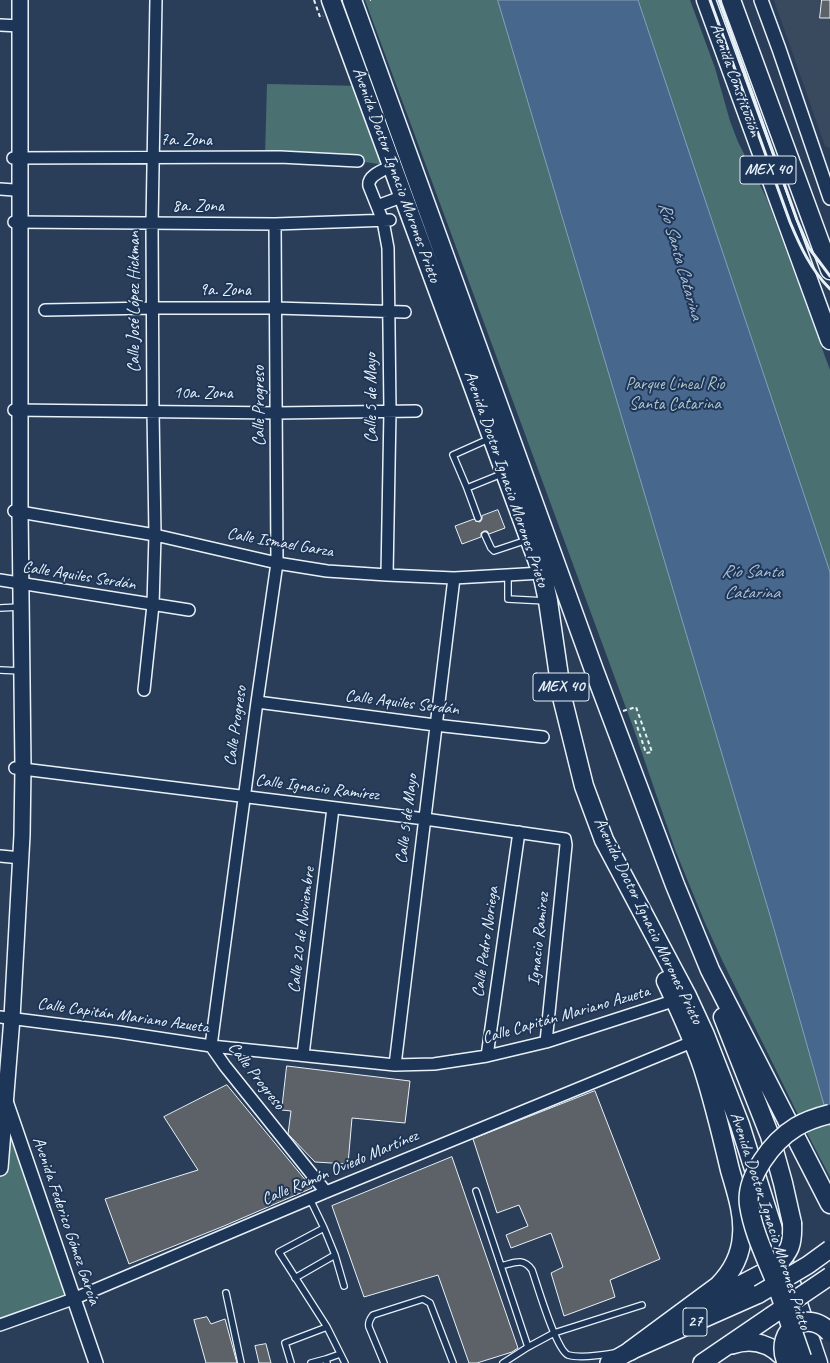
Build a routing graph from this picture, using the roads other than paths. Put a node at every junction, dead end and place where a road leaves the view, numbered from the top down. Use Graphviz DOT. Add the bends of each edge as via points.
graph roads {
  1 [pos="13,0"];
  2 [pos="20,0"];
  3 [pos="156,0"];
  4 [pos="331,0"];
  5 [pos="352,0"];
  6 [pos="706,0"];
  7 [pos="730,0"];
  8 [pos="761,0"];
  9 [pos="11,26"];
  10 [pos="815,155"];
  11 [pos="17,158"];
  12 [pos="153,158"];
  13 [pos="358,162"];
  14 [pos="830,163"];
  15 [pos="392,166"];
  16 [pos="7,190"];
  17 [pos="404,196"];
  18 [pos="830,198"];
  19 [pos="378,206"];
  20 [pos="386,221"];
  21 [pos="17,222"];
  22 [pos="152,224"];
  23 [pos="275,224"];
  24 [pos="830,270"];
  25 [pos="153,308"];
  26 [pos="276,308"];
  27 [pos="45,310"];
  28 [pos="389,312"];
  29 [pos="405,312"];
  30 [pos="830,340"];
  31 [pos="17,410"];
  32 [pos="153,411"];
  33 [pos="390,411"];
  34 [pos="416,411"];
  35 [pos="277,412"];
  36 [pos="493,438"];
  37 [pos="506,472"];
  38 [pos="467,488"];
  39 [pos="17,511"];
  40 [pos="478,518"];
  41 [pos="155,535"];
  42 [pos="485,535"];
  43 [pos="530,539"];
  44 [pos="277,562"];
  45 [pos="542,573"];
  46 [pos="387,575"];
  47 [pos="508,575"];
  48 [pos="454,578"];
  49 [pos="12,582"];
  50 [pos="548,601"];
  51 [pos="153,605"];
  52 [pos="12,608"];
  53 [pos="189,610"];
  54 [pos="0,670"];
  55 [pos="594,670"];
  56 [pos="19,671"];
  57 [pos="144,690"];
  58 [pos="256,702"];
  59 [pos="435,725"];
  60 [pos="544,737"];
  61 [pos="19,768"];
  62 [pos="244,796"];
  63 [pos="333,808"];
  64 [pos="425,819"];
  65 [pos="519,832"];
  66 [pos="566,839"];
  67 [pos="11,857"];
  68 [pos="710,970"];
  69 [pos="681,998"];
  70 [pos="5,1018"];
  71 [pos="546,1042"];
  72 [pos="692,1042"];
  73 [pos="211,1046"];
  74 [pos="303,1055"];
  75 [pos="487,1056"];
  76 [pos="0,1062"];
  77 [pos="394,1065"];
  78 [pos="3,1094"];
  79 [pos="830,1114"];
  80 [pos="0,1168"];
  81 [pos="476,1191"];
  82 [pos="326,1192"];
  83 [pos="310,1199"];
  84 [pos="830,1204"];
  85 [pos="324,1228"];
  86 [pos="830,1249"];
  87 [pos="335,1255"];
  88 [pos="501,1266"];
  89 [pos="830,1276"];
  90 [pos="295,1278"];
  91 [pos="344,1286"];
  92 [pos="226,1294"];
  93 [pos="73,1299"];
  94 [pos="642,1305"];
  95 [pos="686,1311"];
  96 [pos="0,1325"];
  97 [pos="327,1327"];
  98 [pos="554,1333"];
  99 [pos="830,1333"];
  100 [pos="730,1345"];
  101 [pos="528,1347"];
  102 [pos="630,1351"];
  103 [pos="340,1354"];
  104 [pos="327,1361"];
  105 [pos="799,1362"];
  106 [pos="96,1363"];
  107 [pos="241,1363"];
  108 [pos="291,1363"];
  109 [pos="311,1363"];
  110 [pos="345,1363"];
  111 [pos="384,1363"];
  112 [pos="453,1363"];
  113 [pos="503,1363"];
  114 [pos="608,1363"];
  115 [pos="702,1363"];
  1 -- 9 [label="main road"];
  2 -- 9 [label="main road"];
  3 -- 12 [label="street, Calle José López Hickman"];
  4 -- 15 [label="highway, Avenida Doctor Ignacio Morones Prieto / MEX 40"];
  5 -- 55 [label="highway, Avenida Doctor Ignacio Morones Prieto / MEX 40"];
  6 -- 30 [label="highway, Avenida Constitución / MEX 40"];
  7 -- 24 [label="highway, Avenida Constitución / MEX 40"];
  8 -- 10 [label="street"];
  9 -- 11 [label="main road"];
  10 -- 14 [label="street"];
  10 -- 18 [label="street"];
  11 -- 12 [label="street, 7a. Zona"];
  11 -- 16 [label="main road"];
  11 -- 21 [label="main road"];
  12 -- 13 [label="street, 7a. Zona" via="280,157"];
  12 -- 22 [label="street, Calle José López Hickman"];
  15 -- 17 [label="highway, Avenida Doctor Ignacio Morones Prieto / MEX 40"];
  15 -- 19 [label="street, Calle 5 de Mayo" via="370,180"];
  16 -- 21 [label="main road"];
  17 -- 19 [label="street"];
  17 -- 36 [label="highway, Avenida Doctor Ignacio Morones Prieto / MEX 40"];
  19 -- 20 [label="street, Calle 5 de Mayo"];
  20 -- 23 [label="street, 8a. Zona"];
  20 -- 28 [label="street, Calle 5 de Mayo"];
  21 -- 22 [label="street, 8a. Zona"];
  21 -- 31 [label="main road"];
  22 -- 23 [label="street, 8a. Zona"];
  22 -- 25 [label="street, Calle José López Hickman"];
  23 -- 26 [label="street, Calle Progreso"];
  25 -- 26 [label="street, 9a. Zona"];
  25 -- 27 [label="street, 9a. Zona"];
  25 -- 32 [label="street, Calle José López Hickman"];
  26 -- 28 [label="street, 9a. Zona"];
  26 -- 35 [label="street, Calle Progreso"];
  28 -- 29 [label="street, 9a. Zona"];
  28 -- 33 [label="street, Calle 5 de Mayo"];
  31 -- 32 [label="street, 10a. Zona"];
  31 -- 39 [label="main road"];
  32 -- 35 [label="street, 10a. Zona"];
  32 -- 41 [label="street, Calle José López Hickman"];
  33 -- 34 [label="street, 10a. Zona"];
  33 -- 35 [label="street, 10a. Zona"];
  33 -- 46 [label="street, Calle 5 de Mayo"];
  35 -- 44 [label="street, Calle Progreso"];
  36 -- 37 [label="highway, Avenida Doctor Ignacio Morones Prieto / MEX 40"];
  36 -- 38 [label="lane" via="453,455"];
  37 -- 38 [label="lane"];
  37 -- 43 [label="highway, Avenida Doctor Ignacio Morones Prieto / MEX 40"];
  38 -- 40 [label="lane"];
  39 -- 41 [label="street, Calle Ismael Garza"];
  39 -- 49 [label="main road"];
  41 -- 44 [label="street, Calle Ismael Garza"];
  41 -- 51 [label="street, Calle José López Hickman"];
  42 -- 43 [label="lane" via="494,551"];
  43 -- 45 [label="highway, Avenida Doctor Ignacio Morones Prieto / MEX 40"];
  44 -- 46 [label="street, Calle Ismael Garza" via="327,570"];
  44 -- 58 [label="street, Calle Progreso"];
  45 -- 47 [label="street, Calle Ismael Garza"];
  45 -- 50 [label="highway, Avenida Doctor Ignacio Morones Prieto / MEX 40"];
  46 -- 48 [label="street, Calle Ismael Garza"];
  47 -- 48 [label="street, Calle Ismael Garza"];
  47 -- 50 [label="lane" via="508,599"];
  48 -- 59 [label="street, Calle 5 de Mayo"];
  49 -- 51 [label="street, Calle Aquiles Serdán"];
  49 -- 52 [label="main road"];
  50 -- 55 [label="highway"];
  50 -- 69 [label="highway, Avenida Doctor Ignacio Morones Prieto / MEX 40" via="562,697 584,786 604,840 650,927 656,958"];
  51 -- 53 [label="street, Calle Aquiles Serdán"];
  51 -- 57 [label="street, Calle José López Hickman"];
  52 -- 56 [label="main road"];
  54 -- 56 [label="lane"];
  55 -- 68 [label="highway, Avenida Doctor Ignacio Morones Prieto / MEX 40" via="672,878"];
  56 -- 61 [label="main road"];
  58 -- 59 [label="street, Calle Aquiles Serdán"];
  58 -- 62 [label="street, Calle Progreso"];
  59 -- 60 [label="street, Calle Aquiles Serdán"];
  59 -- 64 [label="street, Calle 5 de Mayo"];
  61 -- 62 [label="street, Calle Ignacio Ramírez"];
  61 -- 67 [label="main road"];
  62 -- 63 [label="street, Calle Ignacio Ramírez"];
  62 -- 73 [label="street, Calle Progreso"];
  63 -- 64 [label="street, Calle Ignacio Ramírez"];
  63 -- 74 [label="street, Calle 20 de Noviembre"];
  64 -- 65 [label="street, Calle Ignacio Ramírez"];
  64 -- 77 [label="street, Calle 5 de Mayo"];
  65 -- 66 [label="street, Calle Ignacio Ramírez"];
  65 -- 75 [label="street, Calle Pedro Noriega"];
  66 -- 71 [label="street, Ignacio Ramirez"];
  67 -- 70 [label="main road"];
  68 -- 84 [label="highway, Avenida Doctor Ignacio Morones Prieto / MEX 40"];
  68 -- 95 [label="highway, bridge" via="723,1018 770,1136 783,1183 793,1237 785,1256 775,1267 718,1298"];
  69 -- 71 [label="street, Calle Capitán Mariano Azueta"];
  69 -- 72 [label="highway"];
  69 -- 105 [label="highway, Avenida Doctor Ignacio Morones Prieto" via="704,1035 740,1125 778,1246"];
  70 -- 73 [label="street, Calle Capitán Mariano Azueta"];
  70 -- 76 [label="main road"];
  70 -- 78 [label="main road"];
  71 -- 75 [label="street, Calle Capitán Mariano Azueta"];
  72 -- 82 [label="street, Calle Ramón Oviedo Martínez"];
  72 -- 95 [label="highway" via="715,1109 741,1214 742,1235 738,1255 729,1274 712,1292"];
  73 -- 74 [label="street, Calle Capitán Mariano Azueta"];
  73 -- 82 [label="street, Calle Progreso"];
  74 -- 77 [label="street, Calle Capitán Mariano Azueta"];
  75 -- 77 [label="street, Calle Capitán Mariano Azueta" via="434,1064"];
  78 -- 80 [label="main road"];
  78 -- 93 [label="street, Avenida Federico Gómez García"];
  79 -- 105 [label="highway, bridge" via="810,1120 787,1133 767,1153 752,1184 749,1204 756,1231 780,1294"];
  81 -- 88 [label="lane"];
  82 -- 83 [label="street, Calle Ramón Oviedo Martínez"];
  83 -- 85 [label="lane"];
  83 -- 93 [label="street, Calle Ramón Oviedo Martínez"];
  85 -- 87 [label="lane"];
  85 -- 90 [label="lane" via="279,1252"];
  86 -- 102 [label="main road, 27, bridge" via="759,1294"];
  87 -- 90 [label="lane"];
  87 -- 91 [label="lane"];
  88 -- 98 [label="lane" via="522,1261 529,1265"];
  88 -- 101 [label="lane"];
  89 -- 100 [label="main road, 27, bridge"];
  90 -- 97 [label="lane"];
  92 -- 107 [label="lane"];
  93 -- 96 [label="street, Calle Ramón Oviedo Martínez"];
  93 -- 106 [label="street, Avenida Federico Gómez García"];
  94 -- 98 [label="lane"];
  95 -- 102 [label="highway"];
  97 -- 103 [label="lane"];
  97 -- 108 [label="lane" via="286,1343"];
  98 -- 101 [label="lane"];
  98 -- 102 [label="lane" via="565,1353 569,1355"];
  99 -- 105 [label="highway, bridge" via="825,1327 811,1322 804,1322 792,1328 784,1340 783,1348"];
  100 -- 105 [label="main road" via="740,1342 761,1343"];
  100 -- 115 [label="main road, 27"];
  101 -- 113 [label="lane"];
  102 -- 114 [label="main road, 27"];
  103 -- 104 [label="lane"];
  103 -- 110 [label="lane"];
  104 -- 109 [label="lane"];
  111 -- 112 [label="lane" via="369,1327 370,1319 423,1298 430,1303"];
}
